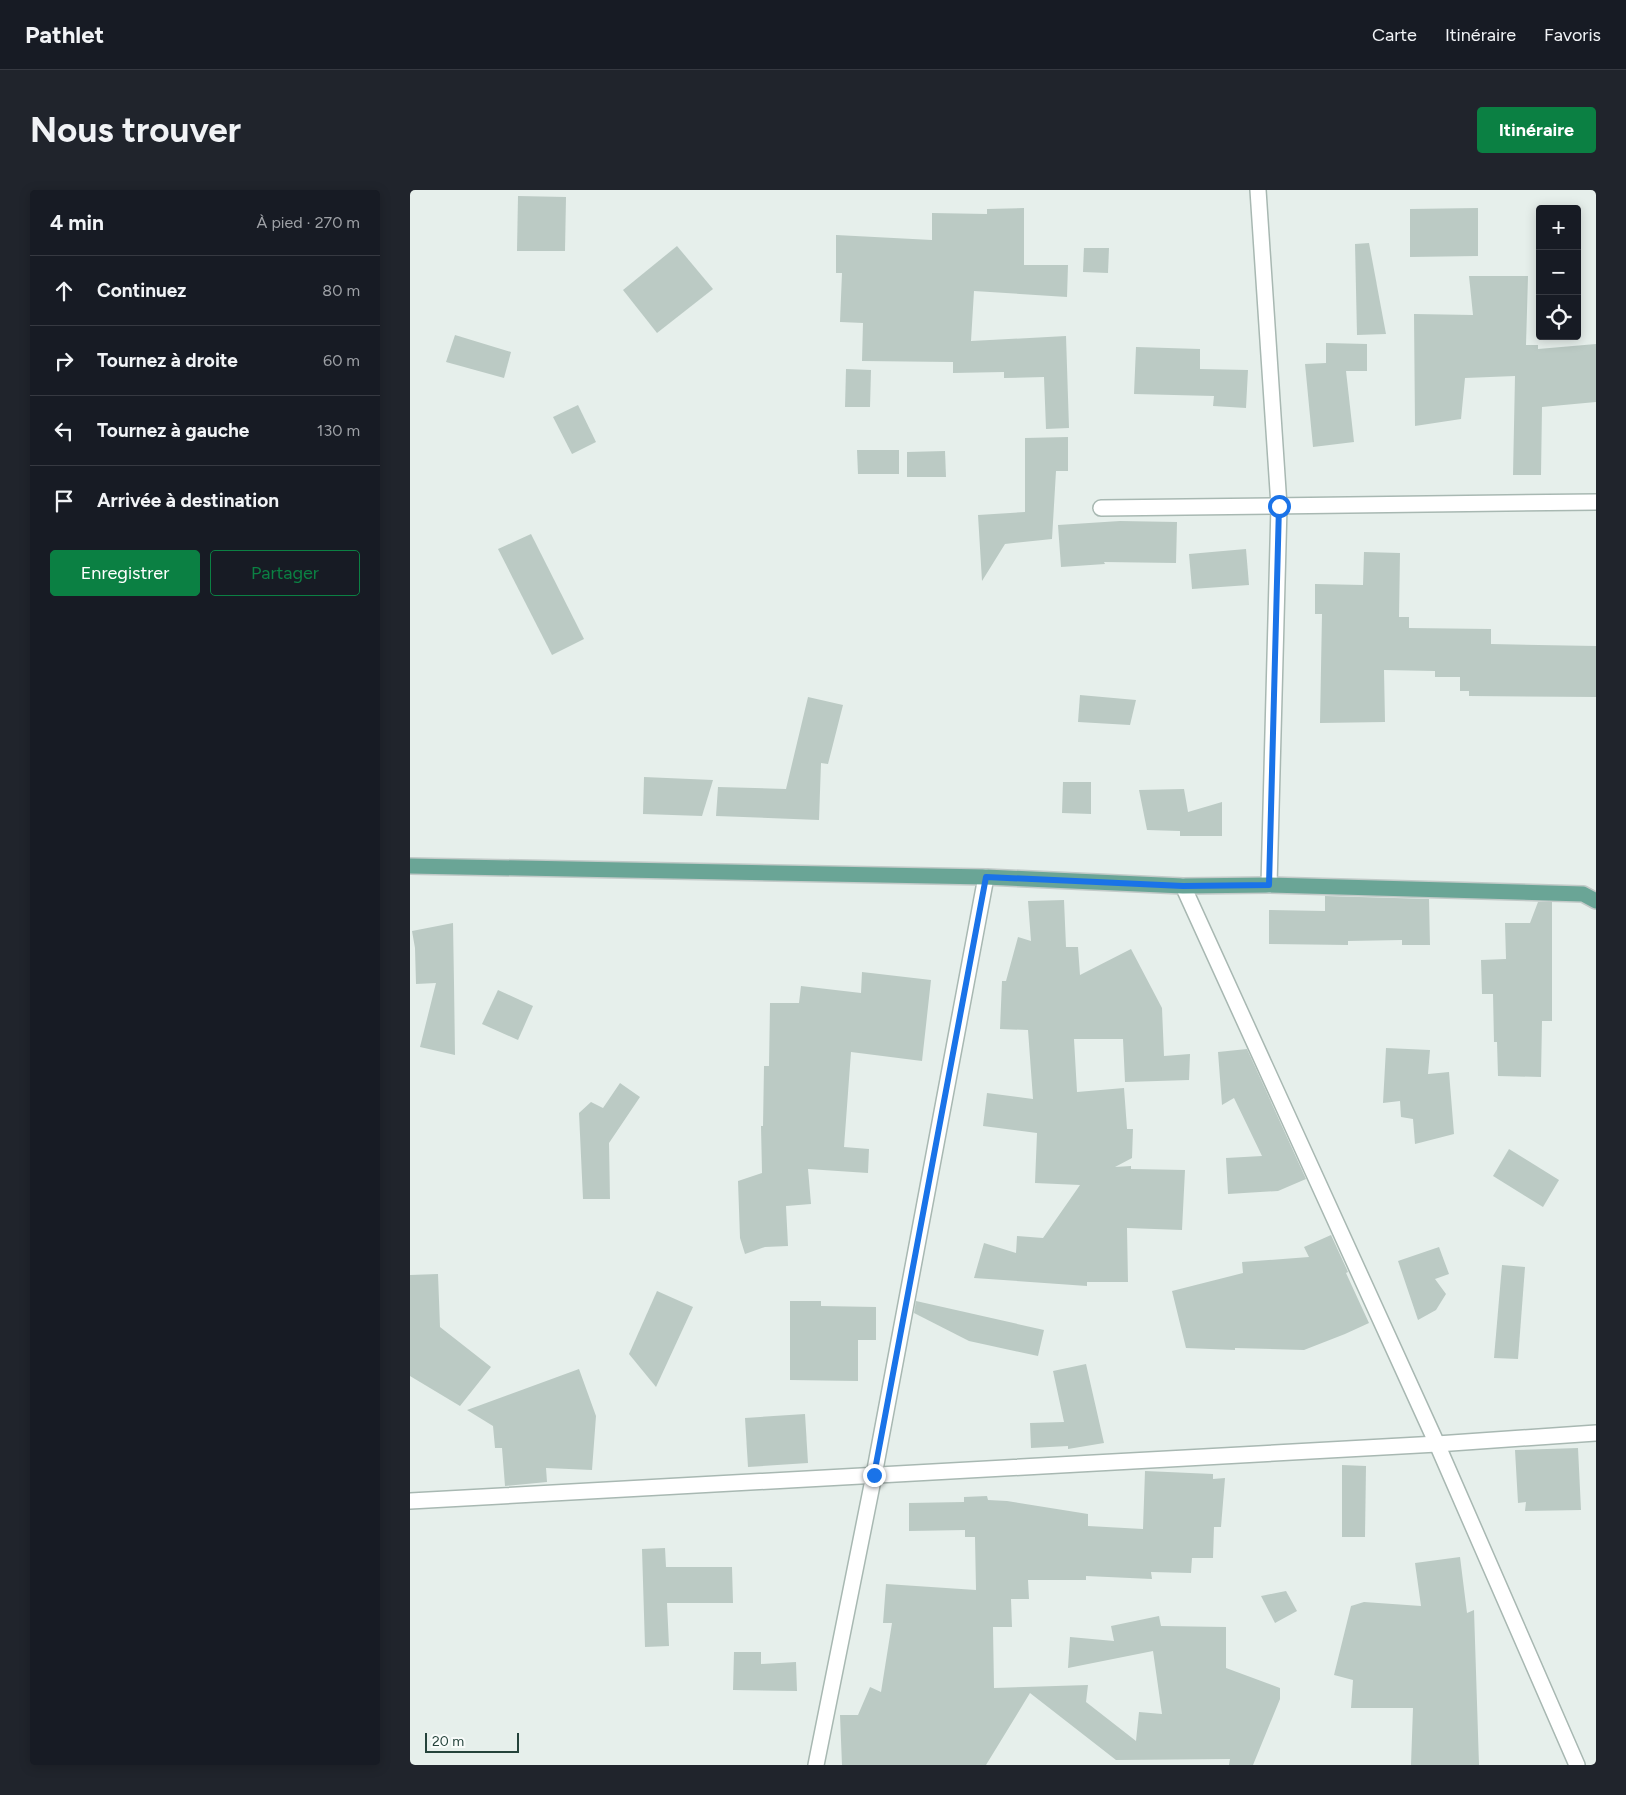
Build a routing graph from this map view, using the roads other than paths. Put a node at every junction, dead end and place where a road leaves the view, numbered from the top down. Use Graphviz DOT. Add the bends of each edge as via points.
graph roads {
  1 [pos="1258,190"];
  2 [pos="1596,502"];
  3 [pos="1279,506"];
  4 [pos="1101,508"];
  5 [pos="410,866"];
  6 [pos="986,877"];
  7 [pos="1269,885"];
  8 [pos="1183,886"];
  9 [pos="1592,895"];
  10 [pos="1596,1432"];
  11 [pos="1437,1444"];
  12 [pos="874,1475"];
  13 [pos="410,1501"];
  14 [pos="816,1765"];
  15 [pos="1577,1765"];
  1 -- 3 [label="street"];
  2 -- 3 [label="street"];
  3 -- 4 [label="street"];
  3 -- 7 [label="street"];
  5 -- 6 [label="main road"];
  6 -- 8 [label="main road"];
  6 -- 12 [label="street"];
  7 -- 8 [label="main road"];
  7 -- 9 [label="main road"];
  8 -- 11 [label="street"];
  10 -- 11 [label="street"];
  11 -- 12 [label="street"];
  11 -- 15 [label="street"];
  12 -- 13 [label="street"];
  12 -- 14 [label="street"];
}
